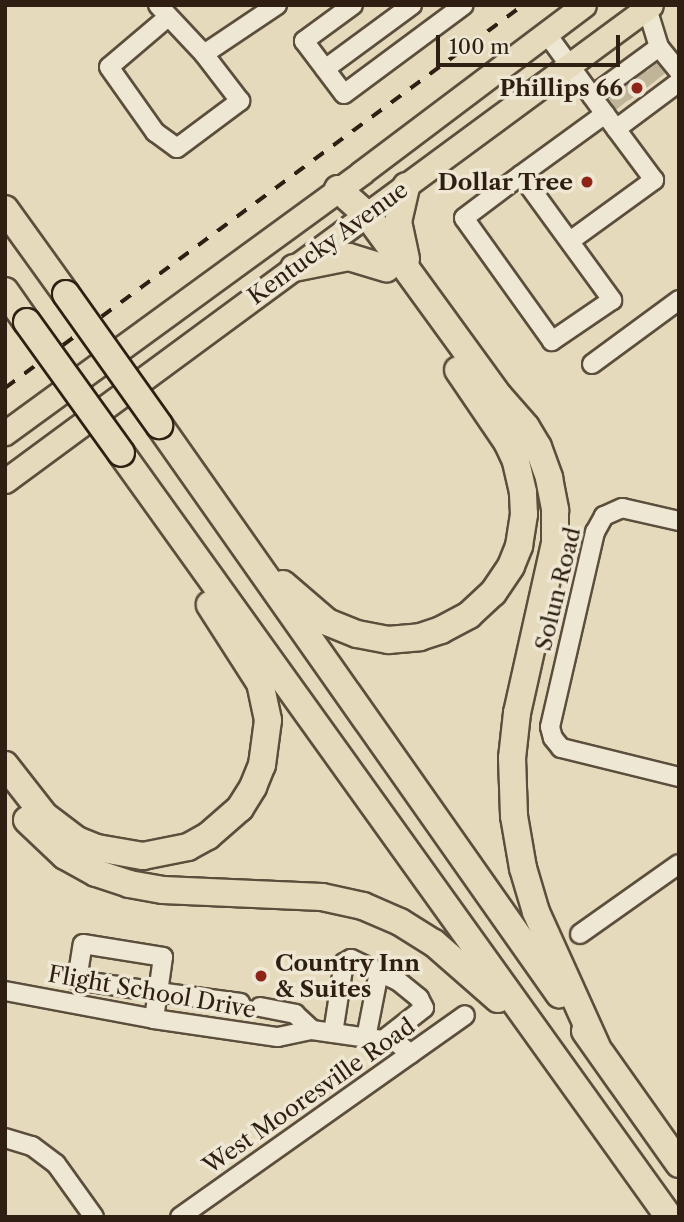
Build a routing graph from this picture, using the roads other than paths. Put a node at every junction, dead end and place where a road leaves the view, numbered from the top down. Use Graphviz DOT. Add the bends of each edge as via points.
graph roads {
  1 [pos="277,5"];
  2 [pos="353,5"];
  3 [pos="412,5"];
  4 [pos="464,5"];
  5 [pos="584,5"];
  6 [pos="649,7"];
  7 [pos="163,11"];
  8 [pos="546,33"];
  9 [pos="204,54"];
  10 [pos="570,64"];
  11 [pos="325,69"];
  12 [pos="679,72"];
  13 [pos="642,84"];
  14 [pos="592,96"];
  15 [pos="605,114"];
  16 [pos="616,129"];
  17 [pos="521,176"];
  18 [pos="406,186"];
  19 [pos="338,189"];
  20 [pos="5,209"];
  21 [pos="362,220"];
  22 [pos="570,242"];
  23 [pos="294,268"];
  24 [pos="398,269"];
  25 [pos="5,291"];
  26 [pos="679,300"];
  27 [pos="592,364"];
  28 [pos="5,433"];
  29 [pos="128,462"];
  30 [pos="5,481"];
  31 [pos="679,521"];
  32 [pos="235,536"];
  33 [pos="5,765"];
  34 [pos="679,777"];
  35 [pos="5,790"];
  36 [pos="679,864"];
  37 [pos="580,934"];
  38 [pos="379,972"];
  39 [pos="5,991"];
  40 [pos="158,992"];
  41 [pos="240,1003"];
  42 [pos="260,1007"];
  43 [pos="465,1015"];
  44 [pos="154,1019"];
  45 [pos="312,1030"];
  46 [pos="333,1033"];
  47 [pos="374,1039"];
  48 [pos="545,1044"];
  49 [pos="596,1045"];
  50 [pos="411,1054"];
  51 [pos="5,1138"];
  52 [pos="679,1164"];
  53 [pos="94,1217"];
  54 [pos="180,1217"];
  55 [pos="669,1217"];
  1 -- 9 [label="street"];
  2 -- 11 [label="street" via="304,41"];
  3 -- 11 [label="street"];
  4 -- 11 [label="street" via="344,94"];
  5 -- 8 [label="main road, Kentucky Avenue"];
  6 -- 10 [label="main road, Kentucky Avenue"];
  6 -- 13 [label="street"];
  7 -- 9 [label="street"];
  7 -- 9 [label="street" via="109,67 155,132 177,148 240,101"];
  8 -- 10 [label="street"];
  8 -- 19 [label="main road, Kentucky Avenue"];
  10 -- 14 [label="street"];
  10 -- 18 [label="main road, Kentucky Avenue"];
  12 -- 13 [label="street"];
  13 -- 14 [label="street"];
  13 -- 16 [label="street"];
  14 -- 15 [label="street"];
  15 -- 16 [label="street"];
  15 -- 17 [label="street"];
  16 -- 22 [label="street" via="654,180"];
  17 -- 22 [label="street"];
  17 -- 22 [label="street" via="464,218 552,341 612,300"];
  18 -- 21 [label="main road, Kentucky Avenue"];
  18 -- 24 [label="highway" via="398,222"];
  19 -- 21 [label="highway"];
  19 -- 28 [label="main road, Kentucky Avenue"];
  20 -- 32 [label="highway, bridge"];
  21 -- 23 [label="main road, Kentucky Avenue"];
  21 -- 24 [label="highway"];
  23 -- 24 [label="highway" via="349,257"];
  23 -- 30 [label="main road, Kentucky Avenue"];
  24 -- 32 [label="highway" via="516,461 524,514 511,566 493,593 469,615 430,634 388,640 346,631 319,616"];
  24 -- 49 [label="highway" via="533,437 549,478 555,542 517,713 512,758 514,816 536,912"];
  25 -- 29 [label="highway, bridge"];
  26 -- 27 [label="street"];
  29 -- 33 [label="highway" via="141,496 260,683 268,720 267,742 253,788 226,822 188,847 154,855 120,854 77,840 56,826"];
  29 -- 48 [label="highway"];
  31 -- 34 [label="street, Solun Road" via="622,508 604,516 595,532 550,724 552,738 561,748"];
  32 -- 49 [label="highway"];
  35 -- 48 [label="highway" via="52,845 80,865 112,879 163,890 322,897 363,906 400,922 450,954"];
  36 -- 37 [label="street"];
  38 -- 46 [label="street" via="351,959 344,963"];
  38 -- 47 [label="street"];
  38 -- 47 [label="street" via="398,981 424,1008"];
  39 -- 44 [label="street, Flight School Drive"];
  40 -- 40 [label="street" via="77,980 83,944 163,957"];
  40 -- 41 [label="street"];
  40 -- 44 [label="street"];
  42 -- 45 [label="street" via="295,1014"];
  43 -- 50 [label="street, West Mooresville Road"];
  44 -- 45 [label="street, Flight School Drive" via="278,1037"];
  45 -- 46 [label="street, Flight School Drive"];
  46 -- 47 [label="street, Flight School Drive"];
  47 -- 50 [label="street, Flight School Drive" via="396,1042"];
  48 -- 55 [label="highway"];
  49 -- 52 [label="highway"];
  50 -- 54 [label="street, West Mooresville Road"];
  51 -- 53 [label="street" via="33,1146 55,1164"];
}
